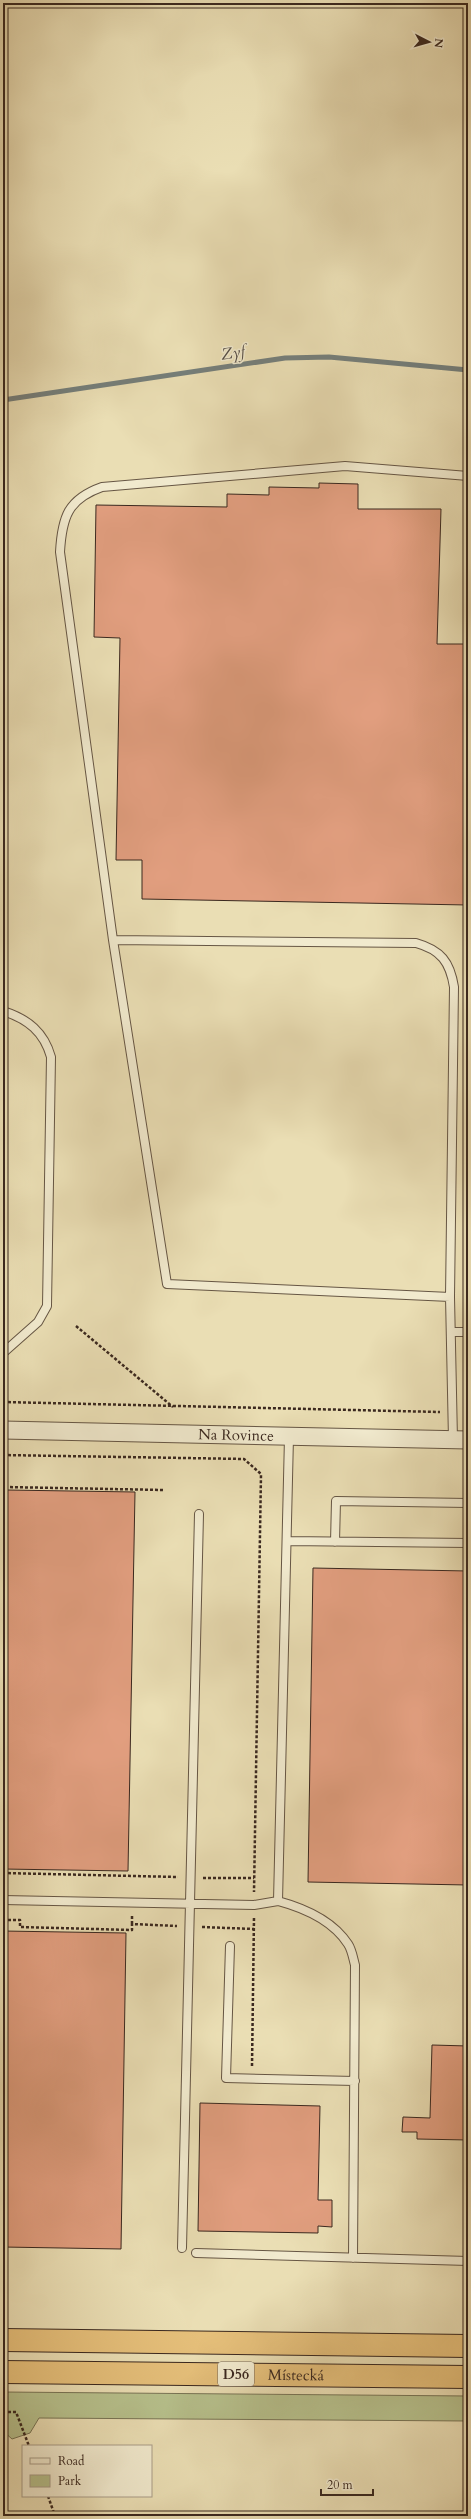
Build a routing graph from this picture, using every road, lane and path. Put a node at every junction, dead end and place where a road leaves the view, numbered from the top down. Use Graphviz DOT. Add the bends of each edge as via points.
graph roads {
  1 [pos="468,476"];
  2 [pos="113,940"];
  3 [pos="3,1011"];
  4 [pos="450,1297"];
  5 [pos="76,1326"];
  6 [pos="451,1332"];
  7 [pos="468,1332"];
  8 [pos="3,1353"];
  9 [pos="3,1402"];
  10 [pos="173,1407"];
  11 [pos="452,1412"];
  12 [pos="3,1430"];
  13 [pos="289,1437"];
  14 [pos="460,1440"];
  15 [pos="4,1455"];
  16 [pos="5,1487"];
  17 [pos="164,1490"];
  18 [pos="468,1503"];
  19 [pos="199,1514"];
  20 [pos="287,1541"];
  21 [pos="335,1542"];
  22 [pos="468,1543"];
  23 [pos="3,1565"];
  24 [pos="3,1873"];
  25 [pos="191,1878"];
  26 [pos="254,1878"];
  27 [pos="3,1900"];
  28 [pos="278,1901"];
  29 [pos="190,1904"];
  30 [pos="254,1906"];
  31 [pos="3,1920"];
  32 [pos="20,1927"];
  33 [pos="132,1930"];
  34 [pos="20,1931"];
  35 [pos="230,1946"];
  36 [pos="252,2078"];
  37 [pos="355,2081"];
  38 [pos="182,2248"];
  39 [pos="196,2253"];
  40 [pos="353,2258"];
  41 [pos="468,2262"];
  42 [pos="3,2340"];
  43 [pos="468,2346"];
  44 [pos="3,2372"];
  45 [pos="468,2377"];
  46 [pos="3,2412"];
  47 [pos="29,2445"];
  48 [pos="48,2497"];
  49 [pos="55,2516"];
  1 -- 2 [label="lane" via="345,466 102,487 86,493 74,502 64,522 60,552"];
  2 -- 4 [label="lane" via="167,1284"];
  2 -- 4 [label="lane" via="416,943 429,946 439,953 448,963 454,987"];
  3 -- 8 [label="lane" via="25,1019 37,1029 48,1044 51,1057 47,1306 38,1322"];
  4 -- 6 [label="lane"];
  5 -- 10 [label="path"];
  6 -- 7 [label="lane"];
  6 -- 11 [label="lane"];
  9 -- 10 [label="path"];
  10 -- 11 [label="path"];
  11 -- 14 [label="lane"];
  12 -- 13 [label="street, Na Rovince"];
  13 -- 14 [label="street, Na Rovince"];
  13 -- 20 [label="lane"];
  15 -- 16 [label="path"];
  15 -- 26 [label="path" via="244,1459 261,1474"];
  16 -- 17 [label="path"];
  16 -- 23 [label="path"];
  18 -- 21 [label="lane" via="336,1501"];
  19 -- 25 [label="lane"];
  20 -- 21 [label="lane"];
  20 -- 28 [label="lane"];
  21 -- 22 [label="lane"];
  24 -- 25 [label="path"];
  25 -- 26 [label="path"];
  25 -- 29 [label="lane"];
  26 -- 30 [label="path"];
  27 -- 29 [label="lane"];
  28 -- 30 [label="lane"];
  28 -- 37 [label="lane" via="302,1908 337,1931 349,1945 355,1965"];
  29 -- 30 [label="lane"];
  29 -- 38 [label="lane"];
  30 -- 36 [label="path"];
  31 -- 32 [label="path" via="20,1920"];
  32 -- 33 [label="path"];
  32 -- 34 [label="path"];
  35 -- 36 [label="lane" via="226,2078"];
  36 -- 37 [label="lane"];
  37 -- 40 [label="lane"];
  39 -- 40 [label="lane"];
  40 -- 41 [label="lane"];
  42 -- 43 [label="highway, Místecká / D56"];
  44 -- 45 [label="highway, Místecká / D56"];
  46 -- 47 [label="path" via="16,2412"];
  48 -- 49 [label="path"];
}
